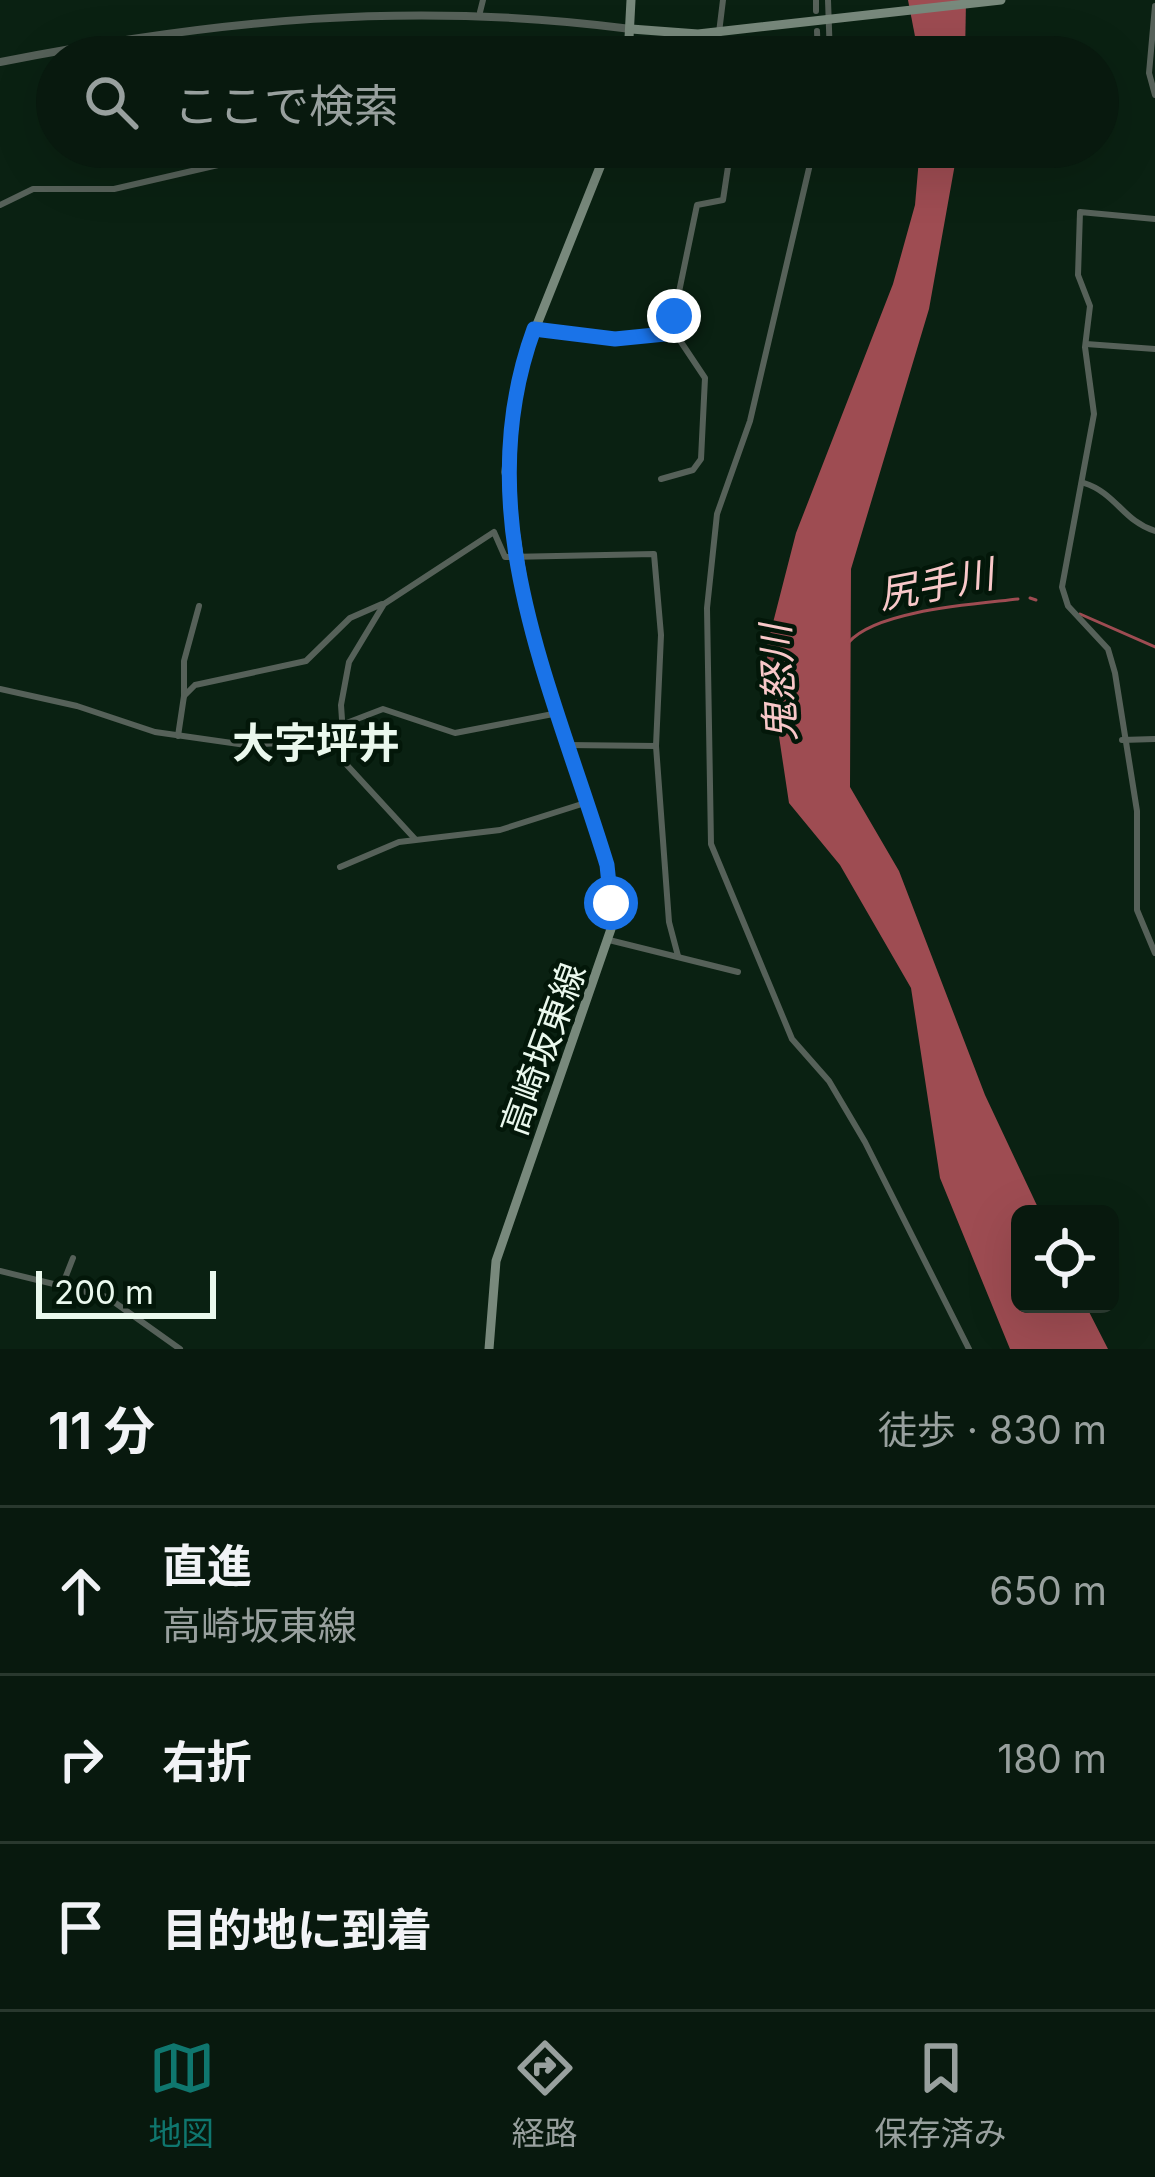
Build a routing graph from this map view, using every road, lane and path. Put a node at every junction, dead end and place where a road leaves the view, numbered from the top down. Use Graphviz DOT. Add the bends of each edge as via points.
graph roads {
  1 [pos="483,0"];
  2 [pos="631,0"];
  3 [pos="723,0"];
  4 [pos="816,0"];
  5 [pos="828,0"];
  6 [pos="1001,0"];
  7 [pos="1155,6"];
  8 [pos="816,10"];
  9 [pos="480,12"];
  10 [pos="830,20"];
  11 [pos="631,29"];
  12 [pos="721,32"];
  13 [pos="817,32"];
  14 [pos="144,36"];
  15 [pos="630,36"];
  16 [pos="720,36"];
  17 [pos="817,36"];
  18 [pos="830,36"];
  19 [pos="36,56"];
  20 [pos="0,62"];
  21 [pos="1155,95"];
  22 [pos="204,168"];
  23 [pos="599,168"];
  24 [pos="728,168"];
  25 [pos="809,168"];
  26 [pos="0,205"];
  27 [pos="1155,219"];
  28 [pos="534,329"];
  29 [pos="675,333"];
  30 [pos="1086,344"];
  31 [pos="1155,349"];
  32 [pos="661,479"];
  33 [pos="1084,482"];
  34 [pos="1155,531"];
  35 [pos="516,557"];
  36 [pos="384,604"];
  37 [pos="199,606"];
  38 [pos="0,689"];
  39 [pos="184,696"];
  40 [pos="553,715"];
  41 [pos="340,726"];
  42 [pos="178,736"];
  43 [pos="1122,740"];
  44 [pos="1155,740"];
  45 [pos="563,745"];
  46 [pos="656,746"];
  47 [pos="585,803"];
  48 [pos="415,839"];
  49 [pos="340,867"];
  50 [pos="1152,937"];
  51 [pos="609,940"];
  52 [pos="1155,953"];
  53 [pos="678,956"];
  54 [pos="738,972"];
  55 [pos="73,1258"];
  56 [pos="0,1271"];
  57 [pos="62,1286"];
  58 [pos="180,1349"];
  59 [pos="489,1349"];
  60 [pos="969,1349"];
  1 -- 9 [label="street"];
  2 -- 11 [label="main road"];
  3 -- 12 [label="street"];
  4 -- 8 [label="street"];
  5 -- 10 [label="street"];
  6 -- 10 [label="main road"];
  7 -- 21 [label="street"];
  9 -- 11 [label="street"];
  9 -- 14 [label="street" via="277,12"];
  10 -- 12 [label="main road"];
  10 -- 18 [label="street"];
  11 -- 12 [label="main road"];
  11 -- 15 [label="main road"];
  12 -- 16 [label="street"];
  13 -- 17 [label="street"];
  19 -- 20 [label="street"];
  22 -- 26 [label="street" via="118,188 33,189"];
  23 -- 28 [label="main road, 高崎坂東線"];
  24 -- 29 [label="street" via="723,200 698,205"];
  25 -- 60 [label="street" via="750,421 718,514 707,608 711,844 792,1039 865,1142"];
  27 -- 30 [label="street" via="1080,212"];
  28 -- 29 [label="street" via="615,339"];
  28 -- 35 [label="main road, 高崎坂東線" via="507,449"];
  29 -- 32 [label="street" via="705,378 704,434 695,468"];
  30 -- 31 [label="street"];
  30 -- 33 [label="street" via="1094,414"];
  33 -- 34 [label="street" via="1109,492 1132,524"];
  33 -- 43 [label="street" via="1063,578 1067,606 1108,649"];
  35 -- 36 [label="street" via="505,557 494,532"];
  35 -- 40 [label="main road, 高崎坂東線"];
  35 -- 46 [label="street" via="653,554 661,635"];
  36 -- 39 [label="street" via="350,618 306,661 215,678"];
  36 -- 41 [label="street" via="350,662"];
  37 -- 39 [label="street"];
  38 -- 42 [label="street"];
  39 -- 42 [label="street"];
  40 -- 41 [label="street" via="455,733 383,709"];
  40 -- 45 [label="main road, 高崎坂東線"];
  41 -- 42 [label="street" via="268,745"];
  41 -- 48 [label="street" via="345,763"];
  43 -- 44 [label="street"];
  43 -- 50 [label="street" via="1137,811 1137,910"];
  45 -- 46 [label="street"];
  45 -- 47 [label="main road, 高崎坂東線"];
  46 -- 53 [label="street"];
  47 -- 48 [label="street" via="500,830"];
  47 -- 51 [label="main road, 高崎坂東線" via="609,876"];
  48 -- 49 [label="street"];
  50 -- 52 [label="street"];
  51 -- 53 [label="street"];
  51 -- 59 [label="main road, 高崎坂東線" via="496,1262"];
  53 -- 54 [label="street"];
  55 -- 57 [label="street"];
  56 -- 57 [label="street"];
  57 -- 58 [label="street" via="128,1307"];
}
